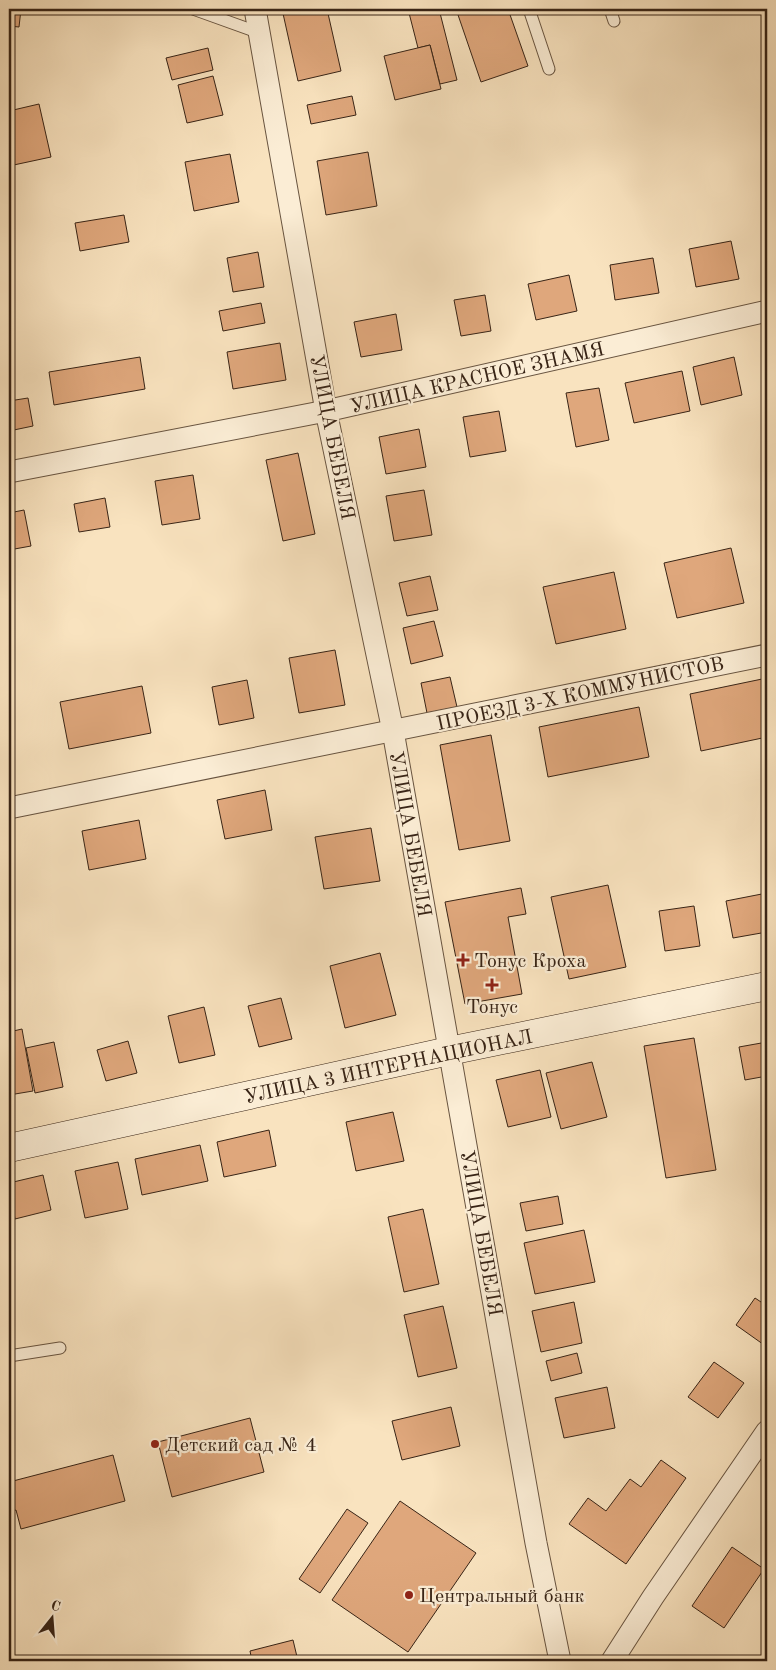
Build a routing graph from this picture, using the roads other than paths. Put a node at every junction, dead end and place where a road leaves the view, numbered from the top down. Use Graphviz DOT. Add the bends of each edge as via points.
graph roads {
  1 [pos="193,9"];
  2 [pos="255,9"];
  3 [pos="529,9"];
  4 [pos="610,9"];
  5 [pos="614,21"];
  6 [pos="260,33"];
  7 [pos="549,69"];
  8 [pos="767,311"];
  9 [pos="326,410"];
  10 [pos="9,472"];
  11 [pos="767,655"];
  12 [pos="393,731"];
  13 [pos="9,808"];
  14 [pos="767,986"];
  15 [pos="449,1051"];
  16 [pos="9,1148"];
  17 [pos="60,1348"];
  18 [pos="9,1356"];
  19 [pos="767,1431"];
  20 [pos="560,1661"];
  21 [pos="612,1661"];
  1 -- 6 [label="lane"];
  2 -- 6 [label="street, УЛИЦА БЕБЕЛЯ"];
  3 -- 7 [label="lane"];
  4 -- 5 [label="lane"];
  6 -- 9 [label="street, УЛИЦА БЕБЕЛЯ"];
  8 -- 9 [label="street, УЛИЦА КРАСНОЕ ЗНАМЯ"];
  9 -- 10 [label="street, УЛИЦА КРАСНОЕ ЗНАМЯ"];
  9 -- 12 [label="street, УЛИЦА БЕБЕЛЯ"];
  11 -- 12 [label="street, ПРОЕЗД 3-Х КОММУНИСТОВ"];
  12 -- 13 [label="street, ПРОЕЗД 3-Х КОММУНИСТОВ"];
  12 -- 15 [label="street, УЛИЦА БЕБЕЛЯ"];
  14 -- 15 [label="main road, УЛИЦА 3 ИНТЕРНАЦИОНАЛ"];
  15 -- 16 [label="main road, УЛИЦА 3 ИНТЕРНАЦИОНАЛ"];
  15 -- 20 [label="street, УЛИЦА БЕБЕЛЯ"];
  17 -- 18 [label="lane"];
  19 -- 21 [label="street"];
}
